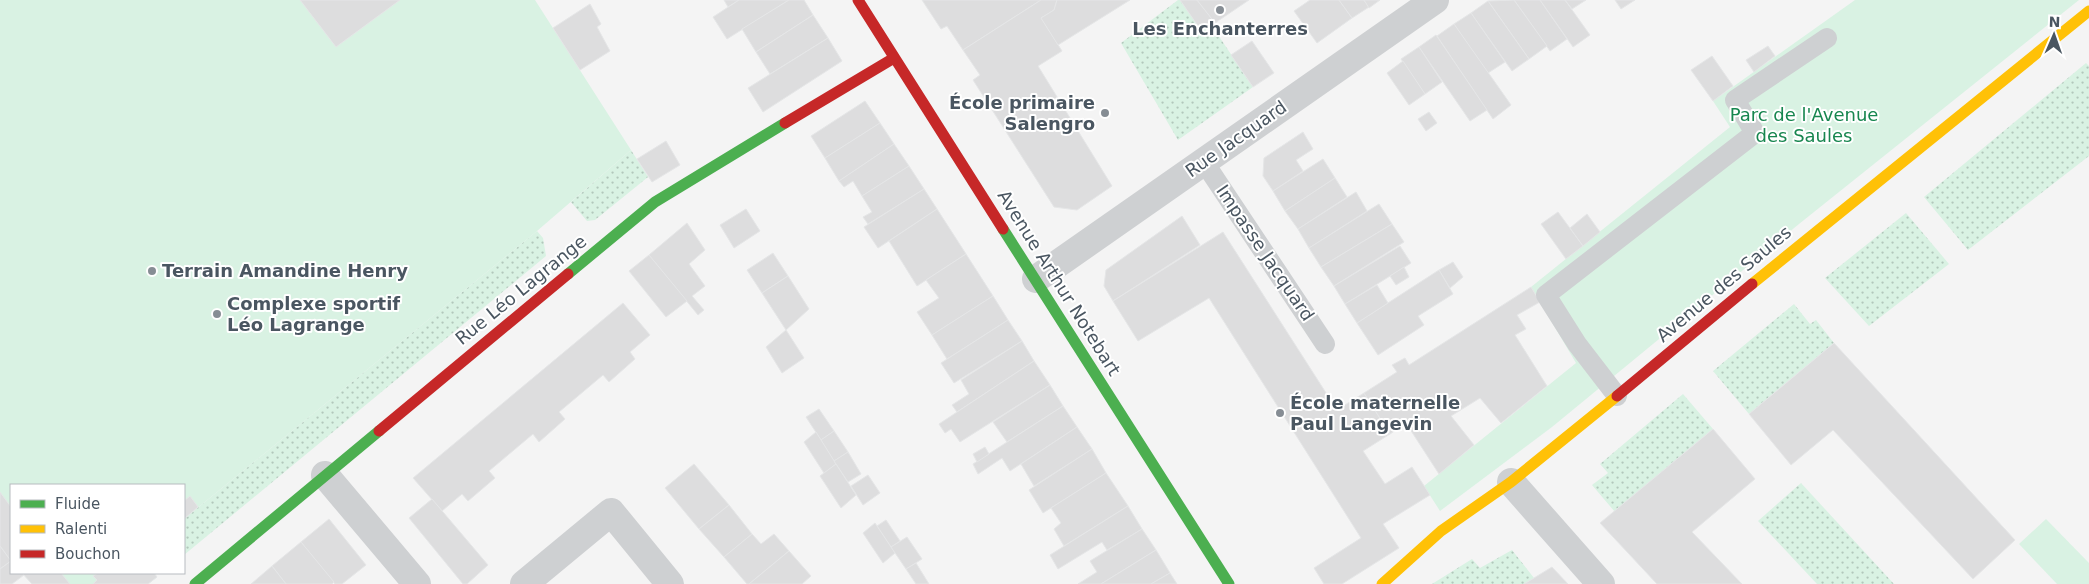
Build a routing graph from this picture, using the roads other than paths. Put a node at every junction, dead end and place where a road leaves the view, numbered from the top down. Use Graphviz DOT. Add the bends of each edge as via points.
graph roads {
  1 [pos="858,0"];
  2 [pos="1435,0"];
  3 [pos="2089,11"];
  4 [pos="1828,38"];
  5 [pos="894,58"];
  6 [pos="1204,162"];
  7 [pos="1036,279"];
  8 [pos="1325,344"];
  9 [pos="1617,396"];
  10 [pos="325,475"];
  11 [pos="1511,482"];
  12 [pos="195,584"];
  13 [pos="417,584"];
  14 [pos="524,584"];
  15 [pos="670,584"];
  16 [pos="1229,584"];
  17 [pos="1382,584"];
  18 [pos="1601,584"];
  1 -- 5 [label="street, Avenue Arthur Notebart"];
  2 -- 6 [label="street, Rue Jacquard"];
  3 -- 9 [label="street, Avenue des Saules" via="1803,241"];
  4 -- 9 [label="lane" via="1735,100 1756,134 1546,295 1577,344"];
  5 -- 7 [label="street, Avenue Arthur Notebart"];
  5 -- 10 [label="street, Rue Léo Lagrange" via="655,202"];
  6 -- 7 [label="street, Rue Jacquard"];
  6 -- 8 [label="lane, Impasse Jacquard"];
  7 -- 16 [label="street, Avenue Arthur Notebart"];
  9 -- 11 [label="street, Avenue des Saules"];
  10 -- 12 [label="street, Rue Léo Lagrange"];
  10 -- 13 [label="street"];
  11 -- 17 [label="street, Avenue des Saules" via="1441,531"];
  11 -- 18 [label="street"];
  14 -- 15 [label="street" via="611,512"];
}
